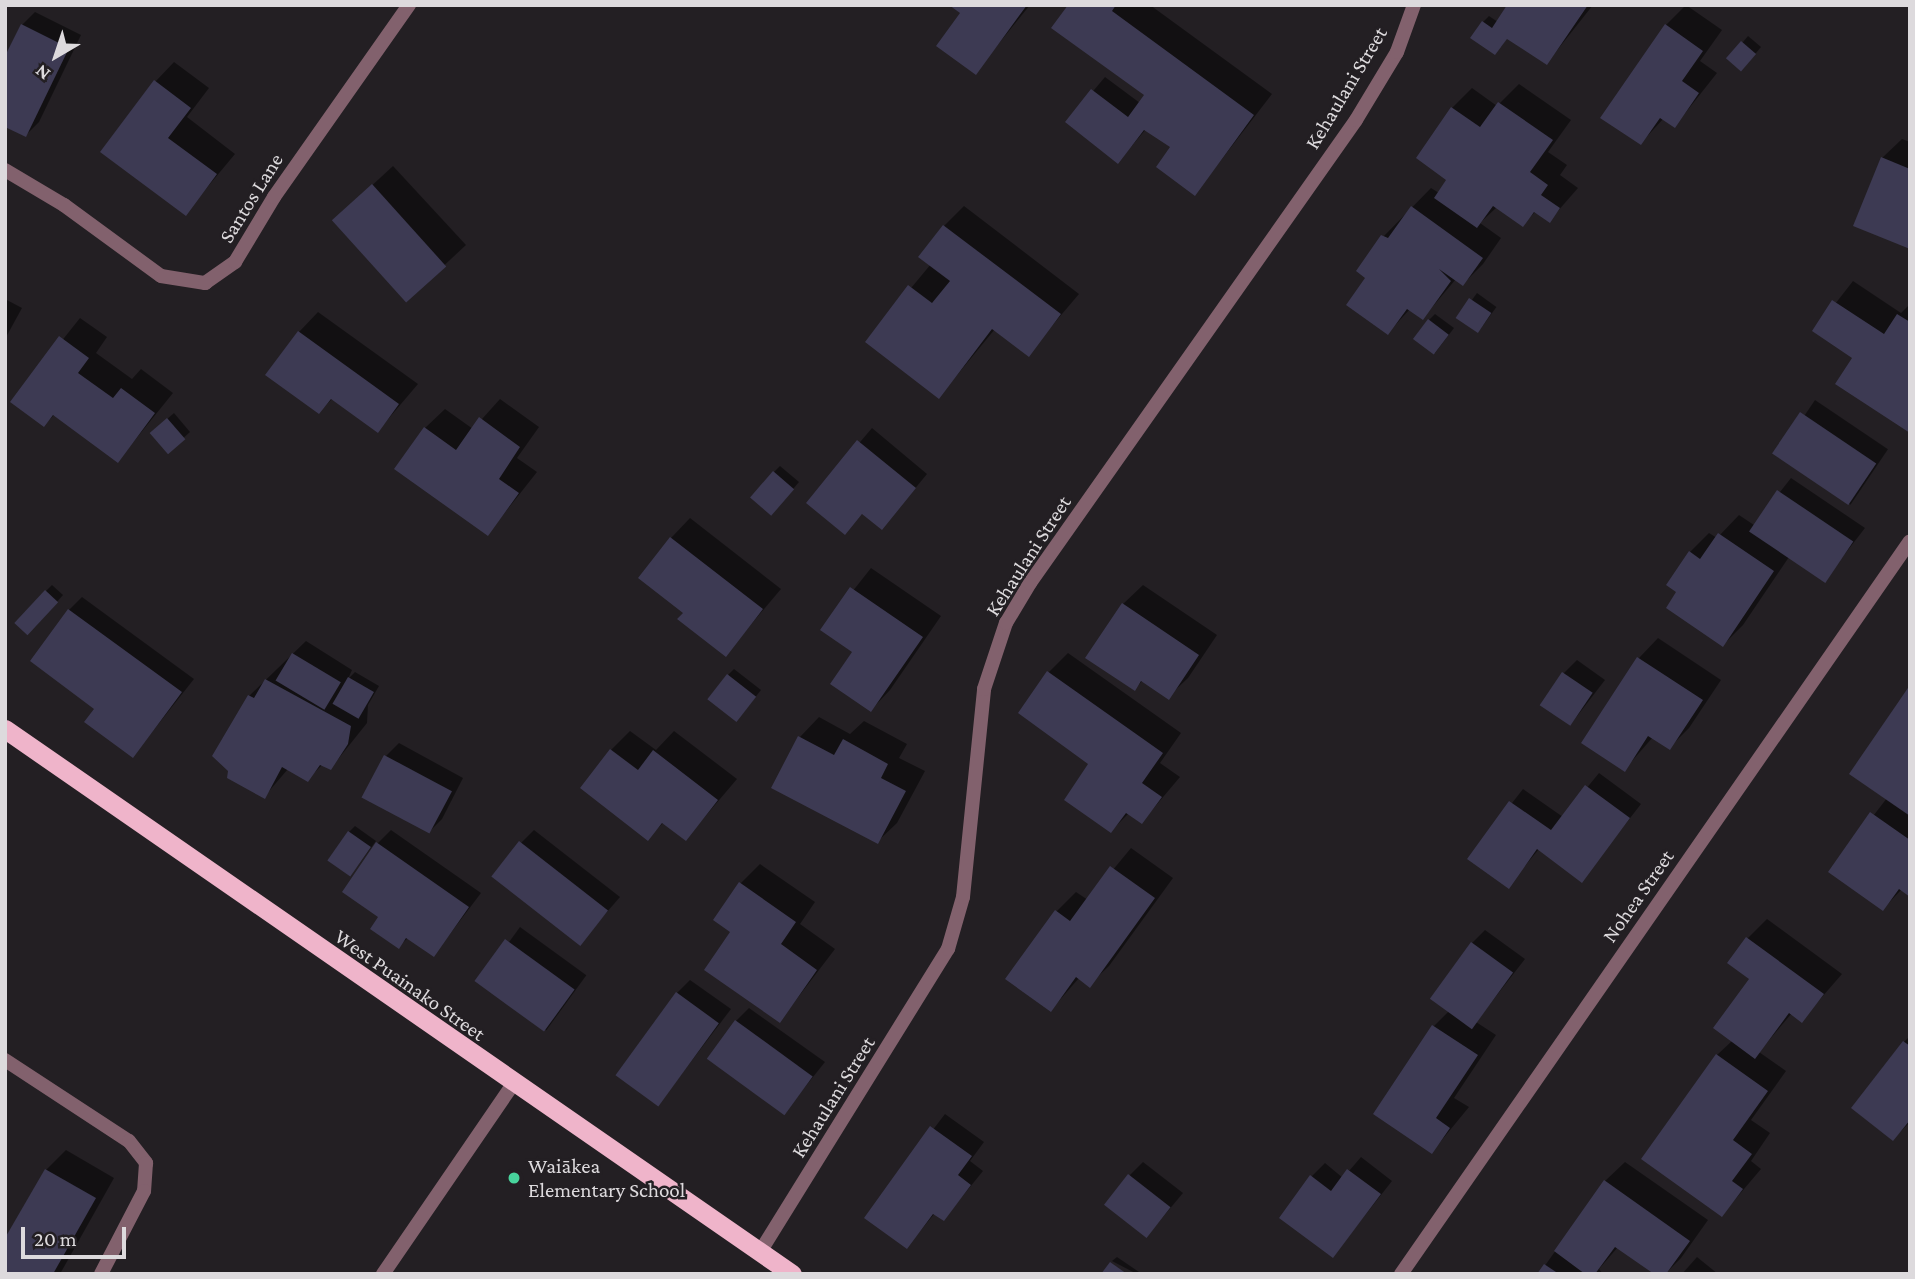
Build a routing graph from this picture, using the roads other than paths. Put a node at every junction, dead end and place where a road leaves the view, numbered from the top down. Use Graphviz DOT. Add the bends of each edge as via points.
graph roads {
  1 [pos="409,5"];
  2 [pos="1414,5"];
  3 [pos="5,170"];
  4 [pos="1910,541"];
  5 [pos="5,729"];
  6 [pos="5,1060"];
  7 [pos="513,1084"];
  8 [pos="760,1252"];
  9 [pos="102,1274"];
  10 [pos="383,1274"];
  11 [pos="792,1274"];
  12 [pos="1401,1274"];
  1 -- 3 [label="street, Santos Lane" via="274,197 235,262 205,282 161,276 64,205"];
  2 -- 8 [label="street, Kehaulani Street" via="1397,52 1356,120 1006,623 984,689 963,897 948,949"];
  4 -- 12 [label="street, Nohea Street"];
  5 -- 7 [label="highway, West Puainako Street"];
  6 -- 9 [label="street" via="129,1142 146,1163 144,1191"];
  7 -- 8 [label="highway, West Puainako Street"];
  7 -- 10 [label="street"];
  8 -- 11 [label="highway, West Puainako Street"];
}
